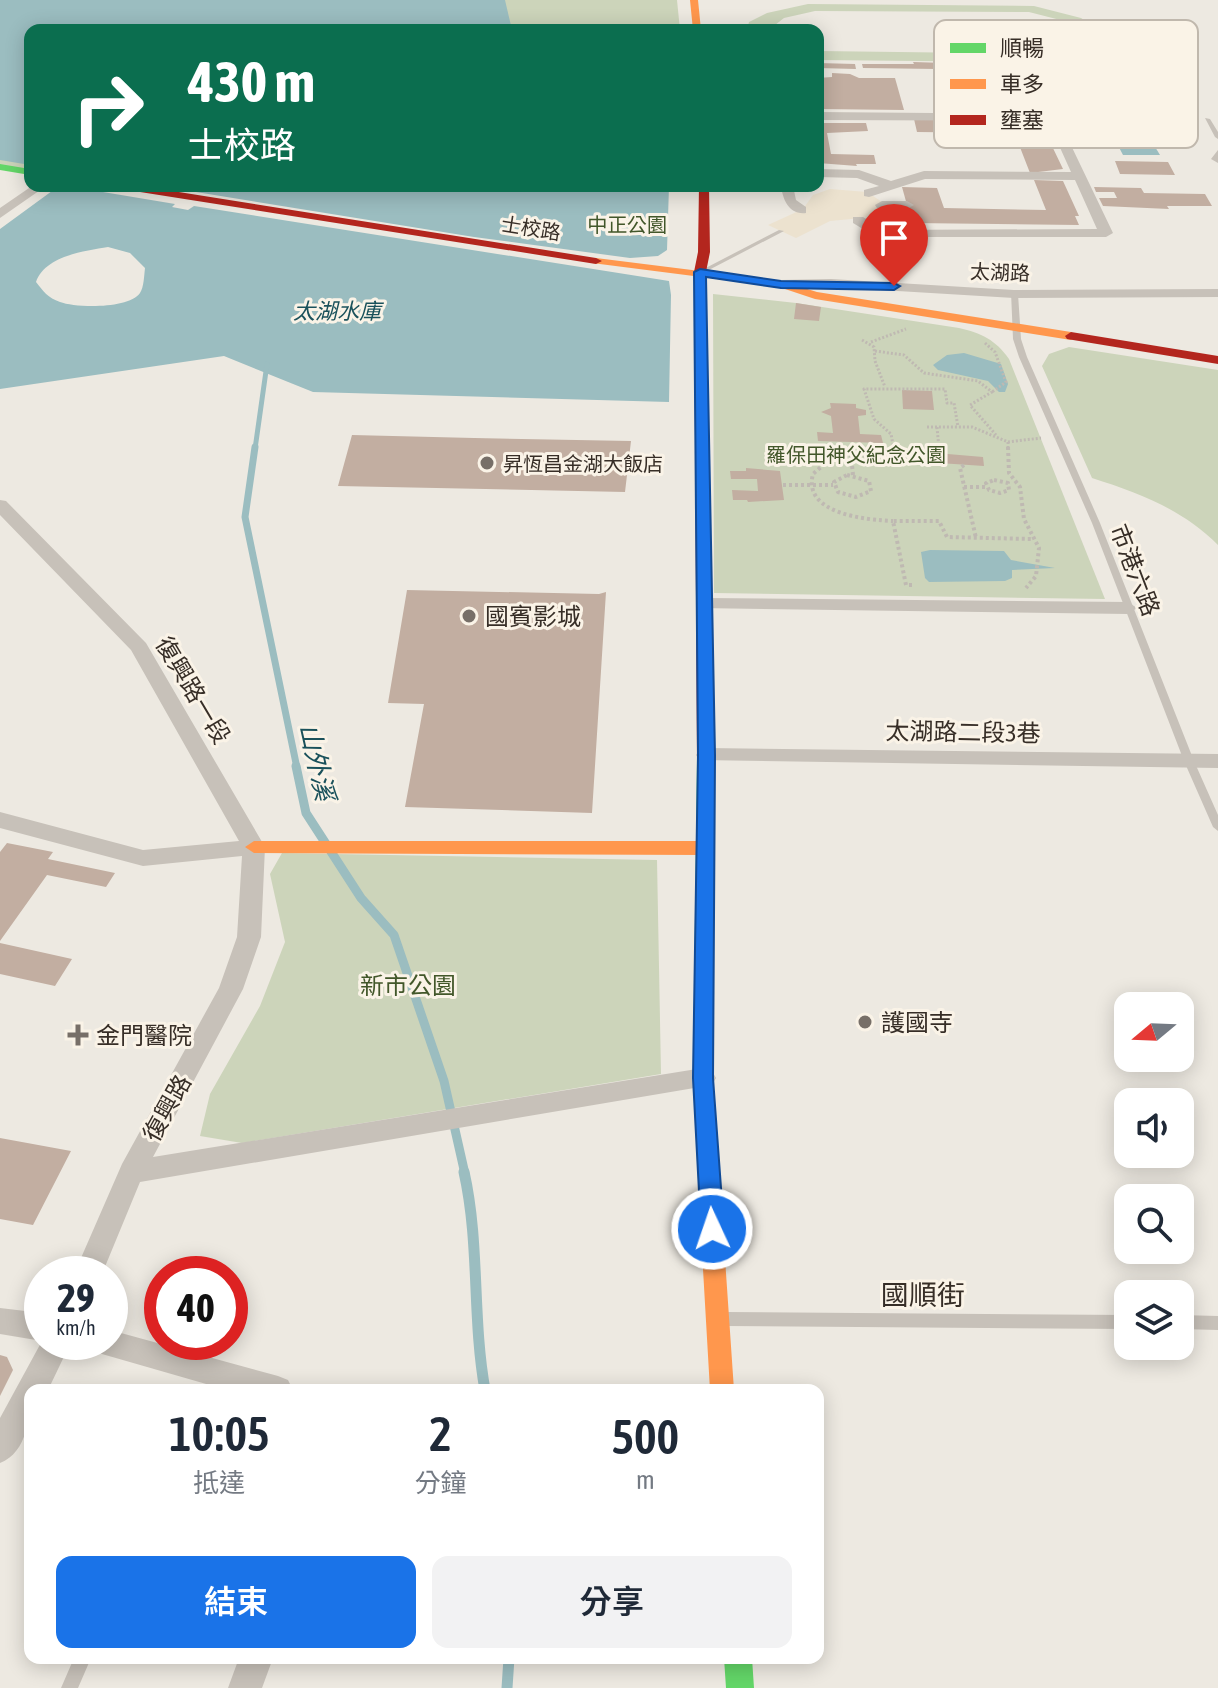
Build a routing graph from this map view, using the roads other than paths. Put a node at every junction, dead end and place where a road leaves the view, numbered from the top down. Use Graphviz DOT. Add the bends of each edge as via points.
graph roads {
  1 [pos="694,0"];
  2 [pos="696,24"];
  3 [pos="824,116"];
  4 [pos="934,116"];
  5 [pos="1207,119"];
  6 [pos="1218,137"];
  7 [pos="1066,148"];
  8 [pos="1218,152"];
  9 [pos="1218,161"];
  10 [pos="0,167"];
  11 [pos="841,169"];
  12 [pos="24,171"];
  13 [pos="824,172"];
  14 [pos="1079,176"];
  15 [pos="892,186"];
  16 [pos="842,189"];
  17 [pos="31,192"];
  18 [pos="159,192"];
  19 [pos="704,192"];
  20 [pos="788,192"];
  21 [pos="869,193"];
  22 [pos="882,205"];
  23 [pos="907,205"];
  24 [pos="801,210"];
  25 [pos="0,214"];
  26 [pos="858,220"];
  27 [pos="781,231"];
  28 [pos="700,272"];
  29 [pos="781,284"];
  30 [pos="1218,293"];
  31 [pos="1014,294"];
  32 [pos="1017,328"];
  33 [pos="1218,360"];
  34 [pos="0,505"];
  35 [pos="705,604"];
  36 [pos="1128,608"];
  37 [pos="706,755"];
  38 [pos="1189,761"];
  39 [pos="1218,761"];
  40 [pos="0,820"];
  41 [pos="1218,827"];
  42 [pos="254,847"];
  43 [pos="705,848"];
  44 [pos="703,1078"];
  45 [pos="131,1172"];
  46 [pos="96,1256"];
  47 [pos="718,1319"];
  48 [pos="0,1321"];
  49 [pos="1114,1322"];
  50 [pos="1194,1322"];
  51 [pos="1218,1323"];
  52 [pos="24,1324"];
  53 [pos="128,1351"];
  54 [pos="47,1360"];
  55 [pos="209,1381"];
  56 [pos="35,1384"];
  57 [pos="232,1384"];
  58 [pos="722,1384"];
  59 [pos="24,1404"];
  60 [pos="0,1448"];
  61 [pos="80,1664"];
  62 [pos="254,1664"];
  63 [pos="738,1664"];
  64 [pos="69,1688"];
  65 [pos="245,1688"];
  66 [pos="740,1688"];
  1 -- 2 [label="street"];
  3 -- 4 [label="street"];
  5 -- 6 [label="lane"];
  7 -- 14 [label="street"];
  8 -- 9 [label="lane"];
  10 -- 12 [label="street"];
  11 -- 13 [label="street"];
  11 -- 15 [label="street"];
  11 -- 16 [label="street"];
  14 -- 15 [label="street" via="924,175"];
  14 -- 26 [label="street" via="1106,233 881,234"];
  15 -- 21 [label="street"];
  17 -- 25 [label="street"];
  18 -- 28 [label="street, 士校路" via="656,270"];
  19 -- 28 [label="street"];
  20 -- 24 [label="street"];
  22 -- 23 [label="street"];
  27 -- 28 [label="lane"];
  28 -- 29 [label="street, 士校路"];
  28 -- 35 [label="street"];
  29 -- 31 [label="street, 太湖路"];
  29 -- 32 [label="street, 士校路" via="815,295"];
  30 -- 31 [label="street, 太湖路"];
  31 -- 32 [label="lane, 市港六路"];
  32 -- 33 [label="street, 士校路"];
  32 -- 36 [label="lane, 市港六路" via="1023,357"];
  34 -- 42 [label="street, 復興路一段" via="139,647"];
  35 -- 36 [label="street"];
  35 -- 37 [label="street"];
  36 -- 38 [label="lane, 市港六路"];
  37 -- 38 [label="street, 太湖路二段3巷"];
  37 -- 43 [label="street"];
  38 -- 39 [label="street, 太湖路二段3巷"];
  38 -- 41 [label="lane, 市港六路"];
  40 -- 42 [label="street" via="143,858"];
  42 -- 43 [label="street"];
  42 -- 45 [label="street, 復興路" via="249,937 231,989"];
  43 -- 44 [label="street"];
  44 -- 45 [label="street"];
  44 -- 47 [label="street"];
  45 -- 46 [label="street, 復興路"];
  47 -- 49 [label="lane, 國順街"];
  47 -- 58 [label="street"];
  48 -- 52 [label="street"];
  50 -- 51 [label="lane"];
  53 -- 55 [label="street"];
  54 -- 56 [label="street"];
  55 -- 57 [label="street"];
  59 -- 60 [label="street"];
  61 -- 64 [label="lane"];
  62 -- 65 [label="street"];
  63 -- 66 [label="street"];
}
